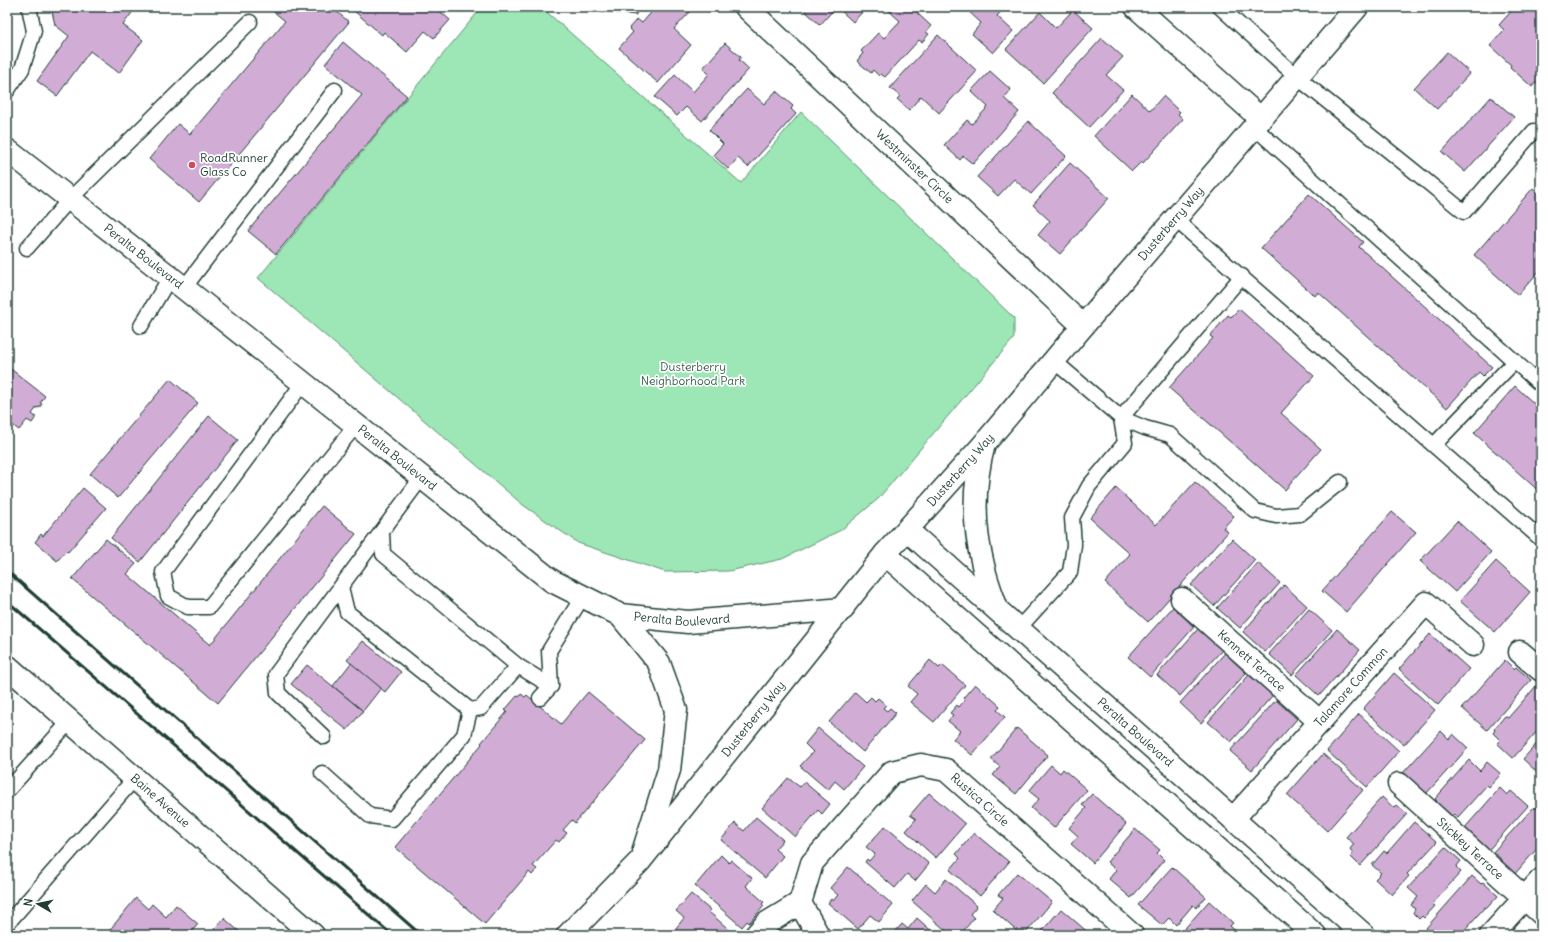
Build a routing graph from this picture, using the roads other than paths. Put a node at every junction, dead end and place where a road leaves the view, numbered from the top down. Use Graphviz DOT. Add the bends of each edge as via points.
graph roads {
  1 [pos="29,7"];
  2 [pos="746,7"];
  3 [pos="1136,7"];
  4 [pos="1220,7"];
  5 [pos="1357,7"];
  6 [pos="250,22"];
  7 [pos="1297,77"];
  8 [pos="335,90"];
  9 [pos="7,91"];
  10 [pos="1258,123"];
  11 [pos="1534,131"];
  12 [pos="7,150"];
  13 [pos="70,199"];
  14 [pos="1175,218"];
  15 [pos="27,248"];
  16 [pos="1242,276"];
  17 [pos="177,283"];
  18 [pos="141,326"];
  19 [pos="1083,326"];
  20 [pos="1054,361"];
  21 [pos="1515,361"];
  22 [pos="303,383"];
  23 [pos="1541,385"];
  24 [pos="1121,418"];
  25 [pos="356,425"];
  26 [pos="984,444"];
  27 [pos="1434,445"];
  28 [pos="422,478"];
  29 [pos="1340,482"];
  30 [pos="907,530"];
  31 [pos="382,532"];
  32 [pos="1541,539"];
  33 [pos="885,554"];
  34 [pos="341,586"];
  35 [pos="583,596"];
  36 [pos="1182,599"];
  37 [pos="843,609"];
  38 [pos="997,610"];
  39 [pos="620,615"];
  40 [pos="1018,629"];
  41 [pos="1473,645"];
  42 [pos="1520,652"];
  43 [pos="7,666"];
  44 [pos="518,666"];
  45 [pos="1541,670"];
  46 [pos="551,686"];
  47 [pos="540,698"];
  48 [pos="470,710"];
  49 [pos="70,721"];
  50 [pos="1320,722"];
  51 [pos="324,737"];
  52 [pos="322,773"];
  53 [pos="135,778"];
  54 [pos="1399,784"];
  55 [pos="7,791"];
  56 [pos="1233,819"];
  57 [pos="640,860"];
  58 [pos="1541,880"];
  59 [pos="1524,898"];
  60 [pos="800,903"];
  61 [pos="1541,913"];
  62 [pos="7,924"];
  63 [pos="313,935"];
  64 [pos="568,935"];
  65 [pos="756,935"];
  66 [pos="818,935"];
  67 [pos="1132,935"];
  68 [pos="1315,935"];
  69 [pos="1364,935"];
  70 [pos="1491,935"];
  1 -- 9 [label="lane" via="34,31 22,69"];
  2 -- 19 [label="street, Westminster Circle"];
  3 -- 10 [label="street"];
  4 -- 7 [label="lane"];
  5 -- 7 [label="street, Dusterberry Way"];
  6 -- 13 [label="lane"];
  7 -- 10 [label="street, Dusterberry Way"];
  7 -- 11 [label="lane" via="1464,212"];
  8 -- 17 [label="lane"];
  10 -- 14 [label="street, Dusterberry Way"];
  10 -- 21 [label="lane"];
  12 -- 13 [label="street, Peralta Boulevard"];
  13 -- 15 [label="lane"];
  13 -- 17 [label="street, Peralta Boulevard"];
  14 -- 16 [label="lane"];
  14 -- 19 [label="street, Dusterberry Way"];
  16 -- 24 [label="lane"];
  16 -- 27 [label="lane"];
  17 -- 18 [label="lane"];
  17 -- 22 [label="street, Peralta Boulevard"];
  19 -- 20 [label="street, Dusterberry Way"];
  20 -- 24 [label="lane"];
  20 -- 26 [label="street, Dusterberry Way"];
  21 -- 23 [label="lane"];
  21 -- 27 [label="lane"];
  22 -- 25 [label="street, Peralta Boulevard"];
  22 -- 25 [label="lane" via="163,572 168,596 188,607 209,607"];
  24 -- 29 [label="lane" via="1170,435 1255,511 1276,516 1300,514"];
  24 -- 40 [label="lane" via="1125,443 1089,486 1072,518 1074,545 1070,572"];
  25 -- 28 [label="street, Peralta Boulevard"];
  26 -- 30 [label="street, Dusterberry Way"];
  26 -- 38 [label="street" via="976,484 976,531 983,567"];
  27 -- 32 [label="lane"];
  28 -- 31 [label="lane"];
  28 -- 35 [label="street, Peralta Boulevard" via="552,581"];
  30 -- 33 [label="street, Dusterberry Way"];
  30 -- 38 [label="street, Peralta Boulevard"];
  31 -- 34 [label="lane"];
  31 -- 44 [label="lane" via="383,554"];
  33 -- 37 [label="street, Dusterberry Way"];
  33 -- 68 [label="street"];
  34 -- 48 [label="lane" via="346,612"];
  34 -- 51 [label="lane" via="276,674 278,694"];
  35 -- 39 [label="street, Peralta Boulevard"];
  35 -- 46 [label="lane" via="549,651"];
  36 -- 50 [label="street, Kennett Terrace"];
  37 -- 39 [label="street, Peralta Boulevard" via="688,622"];
  37 -- 57 [label="street, Dusterberry Way"];
  38 -- 40 [label="street, Peralta Boulevard"];
  39 -- 57 [label="street" via="658,663 676,710 669,770"];
  40 -- 56 [label="street, Peralta Boulevard"];
  41 -- 50 [label="street, Talamore Common" via="1426,603"];
  42 -- 45 [label="street"];
  43 -- 49 [label="street, Baine Avenue"];
  44 -- 46 [label="lane"];
  44 -- 48 [label="lane" via="481,708"];
  46 -- 47 [label="lane"];
  48 -- 52 [label="lane" via="464,735 392,819 370,816"];
  49 -- 53 [label="street, Baine Avenue"];
  49 -- 55 [label="lane"];
  50 -- 56 [label="street, Talamore Common"];
  53 -- 62 [label="lane"];
  53 -- 63 [label="street, Baine Avenue"];
  54 -- 59 [label="street, Stickley Terrace"];
  56 -- 69 [label="street, Peralta Boulevard"];
  57 -- 64 [label="street, Dusterberry Way"];
  58 -- 59 [label="street"];
  59 -- 61 [label="street, Stickley Terrace"];
  59 -- 70 [label="street"];
  60 -- 65 [label="street" via="767,923"];
  60 -- 66 [label="street"];
  60 -- 67 [label="street, Rustica Circle" via="812,863 892,772 920,765 946,770"];
}
